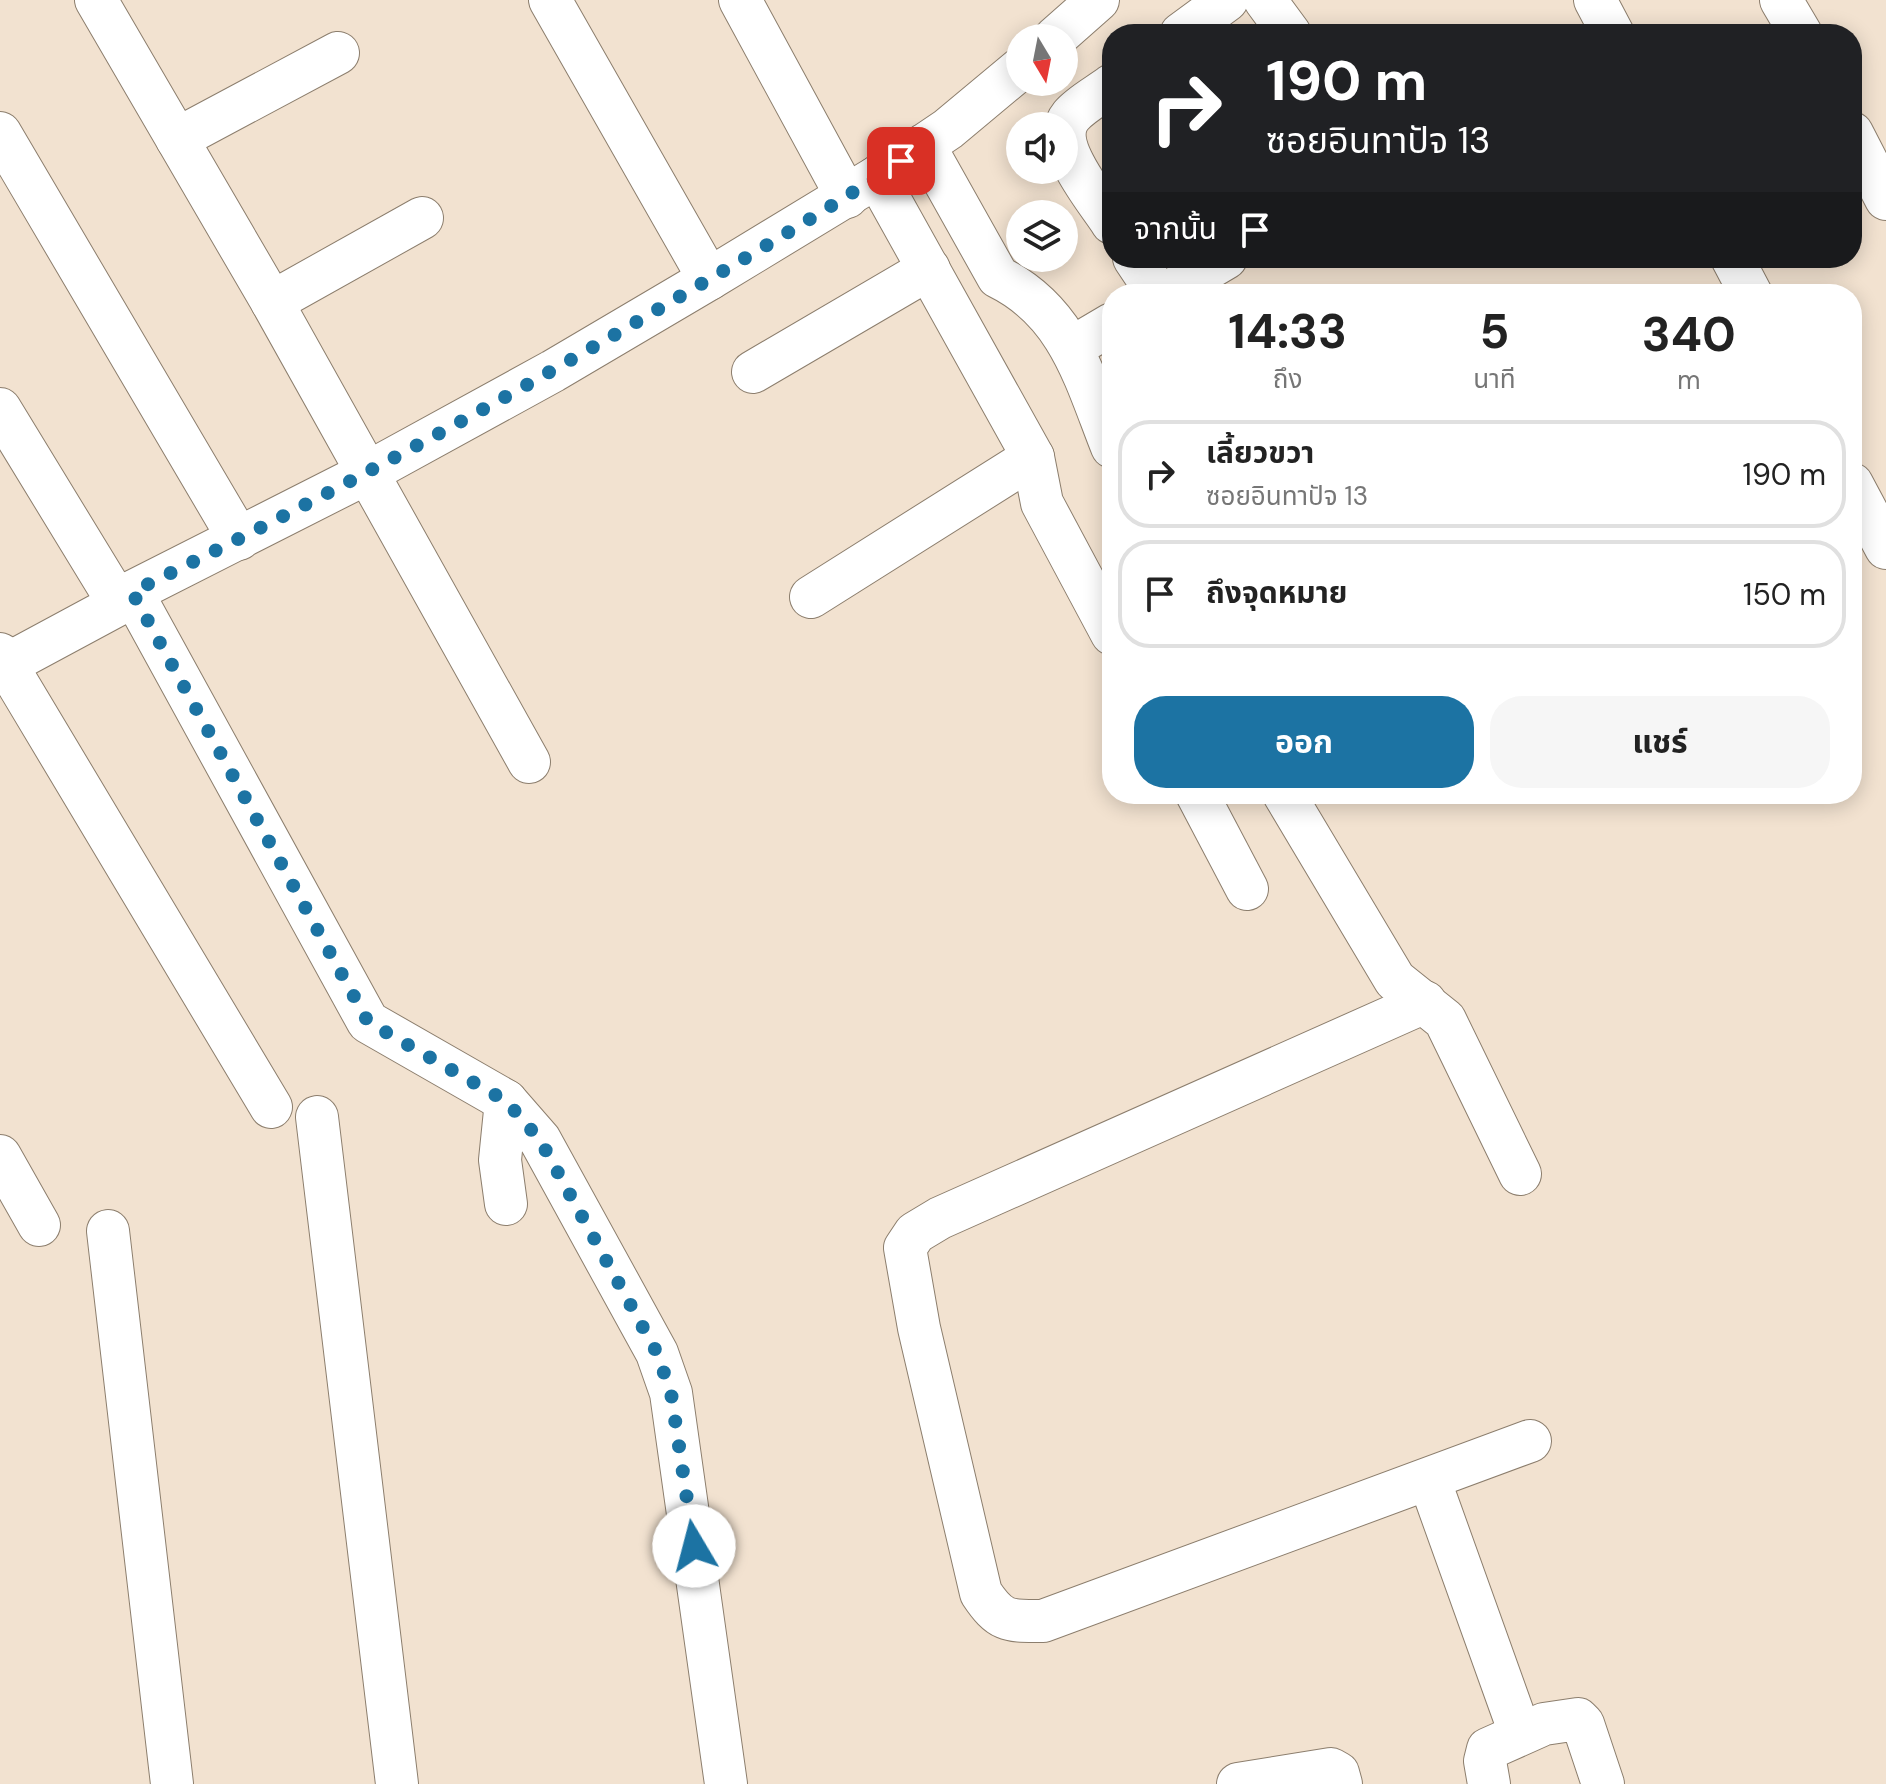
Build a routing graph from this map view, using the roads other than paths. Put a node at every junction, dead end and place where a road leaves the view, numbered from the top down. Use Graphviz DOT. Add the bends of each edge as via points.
graph roads {
  1 [pos="96,0"];
  2 [pos="550,0"];
  3 [pos="740,0"];
  4 [pos="1227,0"];
  5 [pos="1265,0"];
  6 [pos="1595,0"];
  7 [pos="1781,0"];
  8 [pos="1094,2"];
  9 [pos="1070,24"];
  10 [pos="1195,24"];
  11 [pos="1283,24"];
  12 [pos="1608,24"];
  13 [pos="1795,24"];
  14 [pos="338,53"];
  15 [pos="1006,80"];
  16 [pos="1102,93"];
  17 [pos="0,133"];
  18 [pos="177,139"];
  19 [pos="924,145"];
  20 [pos="1862,152"];
  21 [pos="862,187"];
  22 [pos="1886,199"];
  23 [pos="1102,202"];
  24 [pos="422,218"];
  25 [pos="1209,268"];
  26 [pos="929,269"];
  27 [pos="709,279"];
  28 [pos="1182,284"];
  29 [pos="272,302"];
  30 [pos="1102,330"];
  31 [pos="1073,347"];
  32 [pos="753,372"];
  33 [pos="0,409"];
  34 [pos="1102,421"];
  35 [pos="1033,457"];
  36 [pos="367,473"];
  37 [pos="1862,503"];
  38 [pos="239,539"];
  39 [pos="1886,548"];
  40 [pos="811,597"];
  41 [pos="126,598"];
  42 [pos="1102,615"];
  43 [pos="2,662"];
  44 [pos="529,762"];
  45 [pos="1202,804"];
  46 [pos="1290,804"];
  47 [pos="1247,889"];
  48 [pos="1425,1002"];
  49 [pos="506,1101"];
  50 [pos="271,1107"];
  51 [pos="317,1117"];
  52 [pos="0,1156"];
  53 [pos="1520,1174"];
  54 [pos="506,1204"];
  55 [pos="39,1225"];
  56 [pos="108,1231"];
  57 [pos="1530,1441"];
  58 [pos="1429,1479"];
  59 [pos="1520,1733"];
  60 [pos="172,1784"];
  61 [pos="397,1784"];
  62 [pos="726,1784"];
  63 [pos="1238,1784"];
  64 [pos="1341,1784"];
  65 [pos="1489,1784"];
  66 [pos="1603,1784"];
  1 -- 18 [label="street"];
  2 -- 27 [label="street"];
  3 -- 21 [label="street"];
  4 -- 10 [label="street"];
  5 -- 11 [label="street"];
  6 -- 12 [label="street"];
  7 -- 13 [label="street"];
  8 -- 9 [label="street"];
  14 -- 18 [label="street"];
  15 -- 19 [label="street"];
  16 -- 23 [label="street" via="1071,116 1064,138 1067,154"];
  17 -- 38 [label="street"];
  18 -- 29 [label="street"];
  19 -- 21 [label="street"];
  19 -- 31 [label="street" via="998,277 1045,311"];
  20 -- 22 [label="street"];
  21 -- 26 [label="street"];
  21 -- 27 [label="street"];
  24 -- 29 [label="street"];
  25 -- 28 [label="street"];
  26 -- 32 [label="street"];
  26 -- 35 [label="street"];
  27 -- 36 [label="street"];
  29 -- 36 [label="street"];
  30 -- 31 [label="street"];
  31 -- 34 [label="street"];
  33 -- 41 [label="street"];
  35 -- 40 [label="street"];
  35 -- 42 [label="street" via="1042,503"];
  36 -- 38 [label="street"];
  36 -- 44 [label="street"];
  37 -- 39 [label="street"];
  38 -- 41 [label="street"];
  41 -- 43 [label="street"];
  41 -- 49 [label="street" via="368,1022"];
  43 -- 50 [label="street"];
  45 -- 47 [label="street"];
  46 -- 48 [label="street" via="1395,980"];
  48 -- 53 [label="street" via="1445,1020"];
  48 -- 58 [label="street" via="940,1218 915,1233 905,1248 981,1593 1007,1621 1043,1621"];
  49 -- 54 [label="street" via="500,1160"];
  49 -- 62 [label="street" via="540,1140 657,1353 671,1393"];
  51 -- 61 [label="street"];
  52 -- 55 [label="street"];
  56 -- 60 [label="street"];
  57 -- 58 [label="street"];
  58 -- 59 [label="street"];
  59 -- 65 [label="street" via="1488,1749"];
  59 -- 66 [label="street" via="1578,1719"];
  63 -- 64 [label="street" via="1331,1769"];
}
